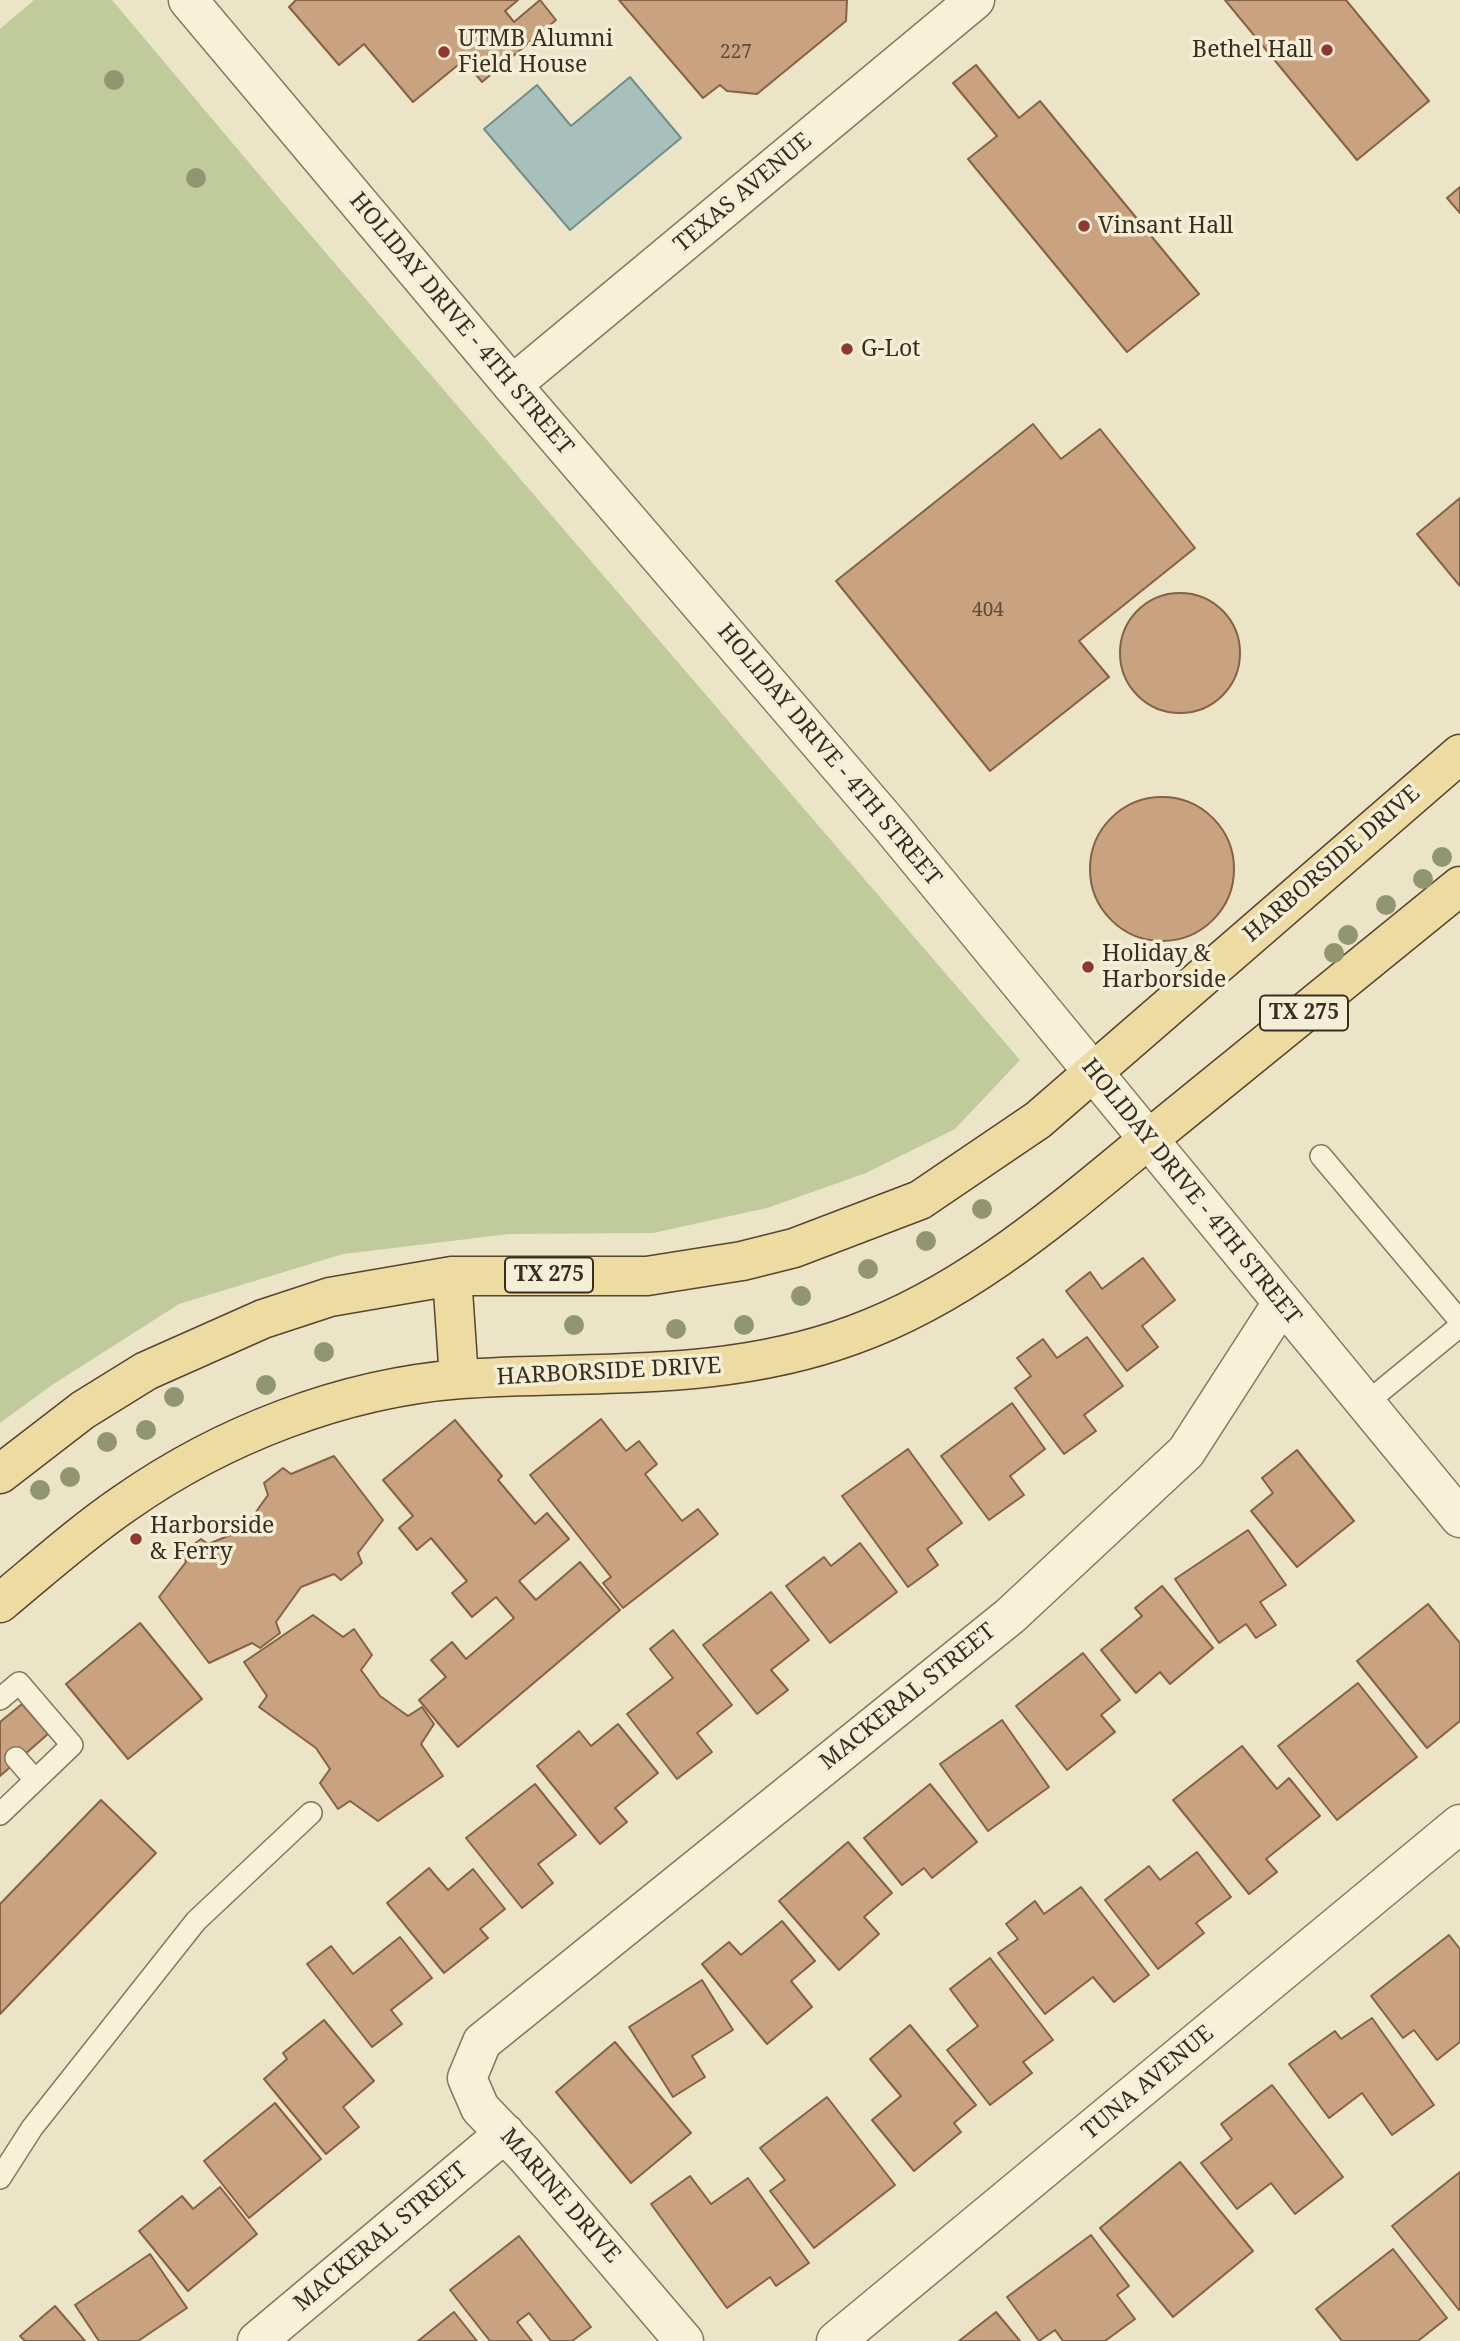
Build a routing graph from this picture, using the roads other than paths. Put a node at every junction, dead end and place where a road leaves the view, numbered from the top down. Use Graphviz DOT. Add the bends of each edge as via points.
graph roads {
  1 [pos="188,0"];
  2 [pos="975,0"];
  3 [pos="512,384"];
  4 [pos="1460,754"];
  5 [pos="1460,886"];
  6 [pos="1092,1071"];
  7 [pos="1148,1140"];
  8 [pos="1321,1156"];
  9 [pos="452,1276"];
  10 [pos="1282,1303"];
  11 [pos="1460,1323"];
  12 [pos="459,1379"];
  13 [pos="1365,1404"];
  14 [pos="0,1474"];
  15 [pos="1460,1518"];
  16 [pos="0,1603"];
  17 [pos="0,1699"];
  18 [pos="16,1758"];
  19 [pos="35,1780"];
  20 [pos="311,1813"];
  21 [pos="0,1814"];
  22 [pos="1460,1824"];
  23 [pos="482,2042"];
  24 [pos="505,2133"];
  25 [pos="0,2179"];
  26 [pos="257,2341"];
  27 [pos="684,2341"];
  28 [pos="836,2341"];
  1 -- 3 [label="street, HOLIDAY DRIVE - 4TH STREET"];
  2 -- 3 [label="street, TEXAS AVENUE"];
  3 -- 6 [label="street, HOLIDAY DRIVE - 4TH STREET" via="889,824"];
  4 -- 6 [label="main road, HARBORSIDE DRIVE / TX 275"];
  5 -- 7 [label="main road, HARBORSIDE DRIVE / TX 275"];
  6 -- 7 [label="street, HOLIDAY DRIVE - 4TH STREET"];
  6 -- 9 [label="main road, HARBORSIDE DRIVE / TX 275" via="1038,1120 920,1199 794,1248 742,1262 647,1276"];
  7 -- 10 [label="street, HOLIDAY DRIVE - 4TH STREET"];
  7 -- 12 [label="main road, HARBORSIDE DRIVE / TX 275" via="1028,1237 916,1308 851,1336 749,1362 686,1371"];
  8 -- 11 [label="lane"];
  9 -- 12 [label="main road"];
  9 -- 14 [label="main road, HARBORSIDE DRIVE / TX 275" via="330,1297 204,1342 83,1410"];
  10 -- 13 [label="street, HOLIDAY DRIVE - 4TH STREET"];
  10 -- 23 [label="street, MACKERAL STREET" via="1186,1452 1010,1616"];
  11 -- 13 [label="lane"];
  12 -- 16 [label="main road, HARBORSIDE DRIVE / TX 275" via="387,1390 318,1408 219,1447 126,1502"];
  13 -- 15 [label="street, HOLIDAY DRIVE - 4TH STREET"];
  17 -- 19 [label="lane" via="19,1683 72,1745"];
  18 -- 19 [label="lane"];
  19 -- 21 [label="lane"];
  20 -- 25 [label="lane" via="196,1921 32,2128"];
  22 -- 28 [label="street, TUNA AVENUE"];
  23 -- 24 [label="street, MARINE DRIVE" via="467,2078 480,2108"];
  24 -- 26 [label="street, MACKERAL STREET"];
  24 -- 27 [label="street, MARINE DRIVE"];
}
